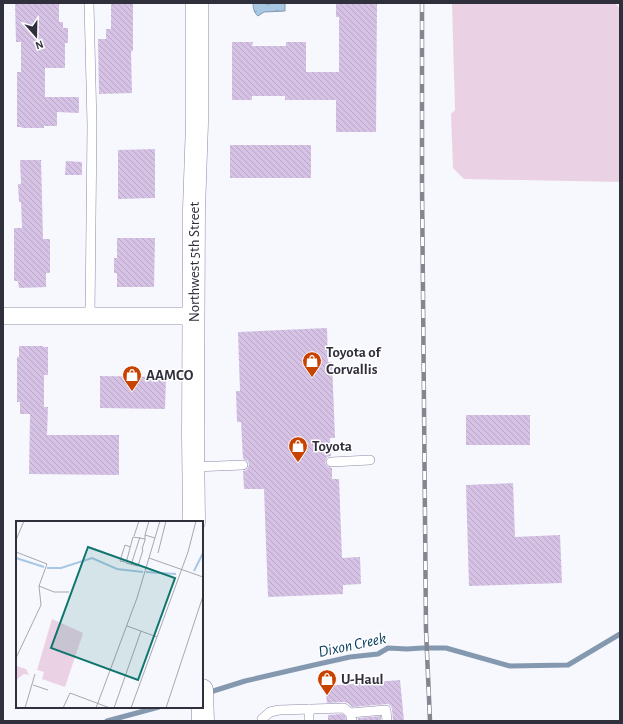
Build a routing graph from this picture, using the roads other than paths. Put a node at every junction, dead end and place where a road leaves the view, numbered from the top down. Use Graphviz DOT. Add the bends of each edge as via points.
graph roads {
  1 [pos="89,3"];
  2 [pos="198,3"];
  3 [pos="3,316"];
  4 [pos="90,316"];
  5 [pos="194,316"];
  6 [pos="370,460"];
  7 [pos="331,462"];
  8 [pos="243,465"];
  9 [pos="193,467"];
  10 [pos="194,521"];
  11 [pos="309,709"];
  12 [pos="351,717"];
  13 [pos="262,721"];
  14 [pos="310,721"];
  15 [pos="387,721"];
  1 -- 4 [label="lane" via="92,125"];
  2 -- 5 [label="street, Northwest 5th Street"];
  3 -- 4 [label="street"];
  4 -- 5 [label="street"];
  5 -- 9 [label="street, Northwest 5th Street"];
  6 -- 7 [label="lane"];
  8 -- 9 [label="lane"];
  9 -- 10 [label="street, Northwest 5th Street"];
  11 -- 12 [label="lane" via="344,708"];
  11 -- 13 [label="lane" via="270,712"];
  11 -- 14 [label="lane"];
  12 -- 15 [label="lane" via="386,710"];
}
